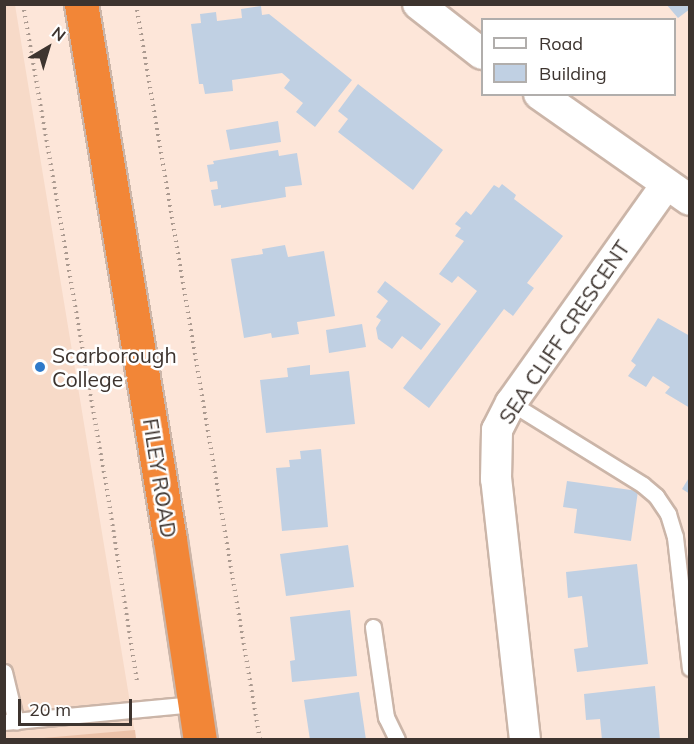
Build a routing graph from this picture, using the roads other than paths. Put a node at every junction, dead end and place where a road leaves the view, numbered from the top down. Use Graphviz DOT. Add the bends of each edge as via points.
graph roads {
  1 [pos="81,4"];
  2 [pos="418,4"];
  3 [pos="481,52"];
  4 [pos="542,96"];
  5 [pos="678,193"];
  6 [pos="511,403"];
  7 [pos="373,627"];
  8 [pos="690,668"];
  9 [pos="4,672"];
  10 [pos="194,704"];
  11 [pos="10,722"];
  12 [pos="200,740"];
  13 [pos="397,740"];
  14 [pos="525,740"];
  1 -- 10 [label="highway, FILEY ROAD"];
  2 -- 3 [label="street"];
  4 -- 5 [label="street"];
  5 -- 6 [label="street, SEA CLIFF CRESCENT"];
  6 -- 8 [label="lane" via="656,496 668,514 675,537"];
  6 -- 14 [label="street, SEA CLIFF CRESCENT" via="497,430 496,479"];
  7 -- 13 [label="lane" via="386,717"];
  9 -- 11 [label="lane"];
  10 -- 11 [label="lane"];
  10 -- 12 [label="highway, FILEY ROAD"];
}
